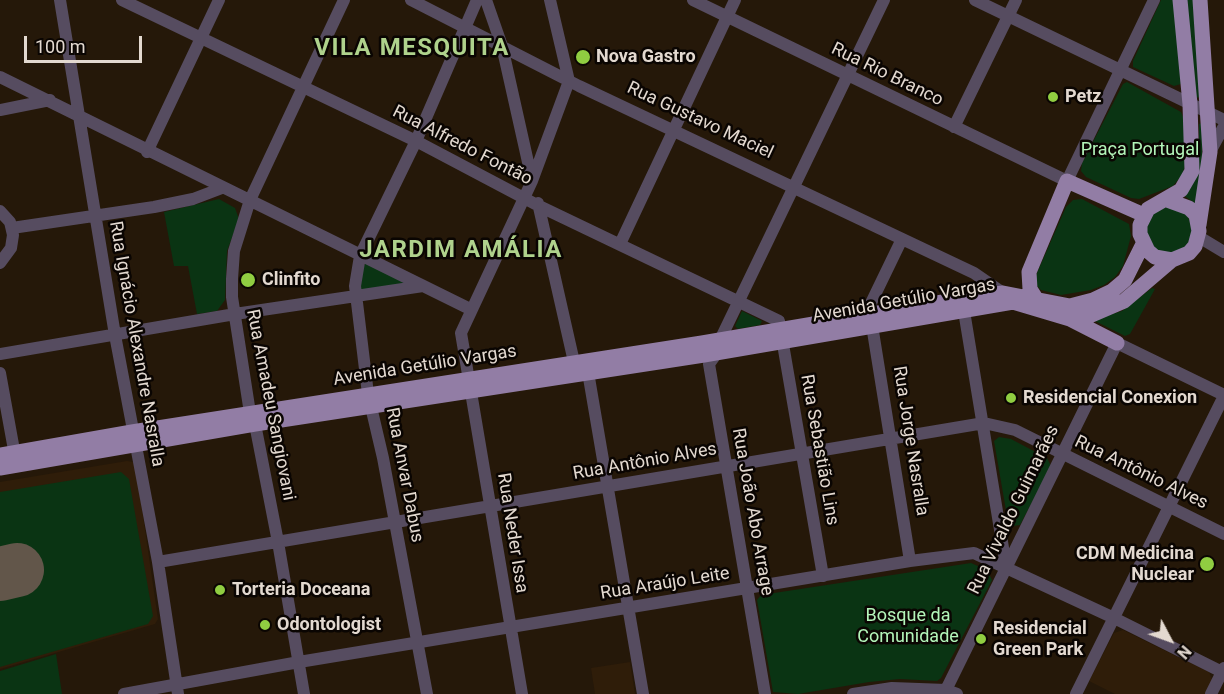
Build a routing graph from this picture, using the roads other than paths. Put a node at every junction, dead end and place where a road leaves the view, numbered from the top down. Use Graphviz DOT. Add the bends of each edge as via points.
graph roads {
  1 [pos="60,0"];
  2 [pos="122,0"];
  3 [pos="219,0"];
  4 [pos="344,0"];
  5 [pos="411,0"];
  6 [pos="477,0"];
  7 [pos="486,0"];
  8 [pos="550,0"];
  9 [pos="693,0"];
  10 [pos="735,0"];
  11 [pos="884,0"];
  12 [pos="975,0"];
  13 [pos="1016,0"];
  14 [pos="1154,0"];
  15 [pos="1180,0"];
  16 [pos="1200,0"];
  17 [pos="727,16"];
  18 [pos="1008,16"];
  19 [pos="465,26"];
  20 [pos="201,37"];
  21 [pos="502,46"];
  22 [pos="1121,69"];
  23 [pos="847,75"];
  24 [pos="0,77"];
  25 [pos="569,81"];
  26 [pos="303,88"];
  27 [pos="29,90"];
  28 [pos="50,100"];
  29 [pos="1190,104"];
  30 [pos="3,109"];
  31 [pos="1208,112"];
  32 [pos="81,116"];
  33 [pos="1224,120"];
  34 [pos="1224,126"];
  35 [pos="954,127"];
  36 [pos="673,129"];
  37 [pos="416,141"];
  38 [pos="147,152"];
  39 [pos="1210,152"];
  40 [pos="532,181"];
  41 [pos="1067,181"];
  42 [pos="793,187"];
  43 [pos="222,188"];
  44 [pos="524,198"];
  45 [pos="250,200"];
  46 [pos="1167,200"];
  47 [pos="539,206"];
  48 [pos="0,211"];
  49 [pos="1144,215"];
  50 [pos="96,218"];
  51 [pos="12,228"];
  52 [pos="1199,231"];
  53 [pos="901,240"];
  54 [pos="620,244"];
  55 [pos="1143,244"];
  56 [pos="1224,252"];
  57 [pos="360,256"];
  58 [pos="1172,260"];
  59 [pos="0,263"];
  60 [pos="974,273"];
  61 [pos="423,286"];
  62 [pos="978,296"];
  63 [pos="1008,297"];
  64 [pos="356,298"];
  65 [pos="739,300"];
  66 [pos="1037,300"];
  67 [pos="470,309"];
  68 [pos="964,311"];
  69 [pos="235,314"];
  70 [pos="872,319"];
  71 [pos="1070,319"];
  72 [pos="115,335"];
  73 [pos="782,335"];
  74 [pos="1117,343"];
  75 [pos="710,351"];
  76 [pos="0,354"];
  77 [pos="574,362"];
  78 [pos="588,372"];
  79 [pos="0,373"];
  80 [pos="468,384"];
  81 [pos="1224,396"];
  82 [pos="370,400"];
  83 [pos="252,419"];
  84 [pos="984,423"];
  85 [pos="134,438"];
  86 [pos="891,438"];
  87 [pos="802,453"];
  88 [pos="1062,454"];
  89 [pos="10,458"];
  90 [pos="726,466"];
  91 [pos="0,468"];
  92 [pos="609,487"];
  93 [pos="489,507"];
  94 [pos="1169,507"];
  95 [pos="395,523"];
  96 [pos="1224,534"];
  97 [pos="278,542"];
  98 [pos="910,561"];
  99 [pos="158,562"];
  100 [pos="1006,566"];
  101 [pos="823,576"];
  102 [pos="747,589"];
  103 [pos="629,607"];
  104 [pos="1114,618"];
  105 [pos="510,628"];
  106 [pos="418,643"];
  107 [pos="298,662"];
  108 [pos="1223,671"];
  109 [pos="177,689"];
  110 [pos="949,693"];
  111 [pos="124,694"];
  112 [pos="304,694"];
  113 [pos="427,694"];
  114 [pos="522,694"];
  115 [pos="643,694"];
  116 [pos="765,694"];
  117 [pos="854,694"];
  118 [pos="1076,694"];
  119 [pos="1211,694"];
  1 -- 32 [label="street, Rua Ignácio Alexandre Nasralla"];
  2 -- 20 [label="street, Rua Alfredo Fontão"];
  3 -- 20 [label="street"];
  4 -- 26 [label="street, Rua Amadeu Sangiovani"];
  5 -- 19 [label="street, Rua Gustavo Maciel"];
  6 -- 19 [label="street, Rua Anvar Dabus"];
  7 -- 21 [label="street"];
  8 -- 25 [label="street"];
  9 -- 17 [label="street, Rua Rio Branco"];
  10 -- 17 [label="street"];
  11 -- 23 [label="street"];
  12 -- 18 [label="street"];
  13 -- 18 [label="street"];
  14 -- 22 [label="street"];
  15 -- 29 [label="main road"];
  16 -- 31 [label="main road"];
  17 -- 23 [label="street, Rua Rio Branco"];
  17 -- 36 [label="street"];
  18 -- 22 [label="street"];
  18 -- 35 [label="street"];
  19 -- 21 [label="street, Rua Gustavo Maciel"];
  19 -- 37 [label="street, Rua Anvar Dabus"];
  20 -- 26 [label="street, Rua Alfredo Fontão"];
  20 -- 38 [label="street"];
  21 -- 25 [label="street, Rua Gustavo Maciel"];
  21 -- 40 [label="street"];
  22 -- 29 [label="street"];
  22 -- 41 [label="street"];
  23 -- 35 [label="street, Rua Rio Branco"];
  23 -- 42 [label="street"];
  24 -- 27 [label="street"];
  25 -- 36 [label="street, Rua Gustavo Maciel"];
  25 -- 40 [label="street, Rua Neder Issa"];
  26 -- 37 [label="street, Rua Alfredo Fontão"];
  26 -- 45 [label="street, Rua Amadeu Sangiovani"];
  27 -- 28 [label="street"];
  27 -- 30 [label="street" via="22,99"];
  28 -- 30 [label="street"];
  28 -- 32 [label="street"];
  29 -- 31 [label="street"];
  29 -- 46 [label="main road" via="1192,171 1187,182"];
  31 -- 33 [label="street"];
  31 -- 39 [label="main road"];
  32 -- 38 [label="street"];
  32 -- 50 [label="street, Rua Ignácio Alexandre Nasralla"];
  34 -- 39 [label="street"];
  35 -- 41 [label="street, Rua Rio Branco"];
  36 -- 42 [label="street, Rua Gustavo Maciel"];
  36 -- 54 [label="street"];
  37 -- 44 [label="street, Rua Alfredo Fontão"];
  37 -- 57 [label="street, Rua Anvar Dabus"];
  38 -- 43 [label="street"];
  39 -- 52 [label="main road"];
  40 -- 44 [label="street, Rua Neder Issa"];
  40 -- 47 [label="street"];
  41 -- 49 [label="main road"];
  41 -- 66 [label="main road" via="1029,273 1030,289"];
  42 -- 53 [label="street, Rua Gustavo Maciel"];
  42 -- 65 [label="street"];
  43 -- 45 [label="street"];
  43 -- 50 [label="street" via="193,199"];
  44 -- 47 [label="street, Rua Alfredo Fontão"];
  44 -- 67 [label="street, Rua Neder Issa"];
  45 -- 57 [label="street"];
  45 -- 69 [label="street, Rua Amadeu Sangiovani" via="234,251"];
  46 -- 49 [label="main road"];
  46 -- 52 [label="main road" via="1189,208"];
  47 -- 54 [label="street, Rua Alfredo Fontão"];
  47 -- 77 [label="street"];
  48 -- 51 [label="street"];
  49 -- 55 [label="main road" via="1140,234"];
  50 -- 51 [label="street"];
  50 -- 72 [label="street, Rua Ignácio Alexandre Nasralla"];
  51 -- 59 [label="street" via="11,248"];
  52 -- 56 [label="street"];
  52 -- 58 [label="main road" via="1189,253"];
  53 -- 60 [label="street, Rua Gustavo Maciel"];
  53 -- 70 [label="street" via="871,303"];
  54 -- 65 [label="street, Rua Alfredo Fontão"];
  55 -- 58 [label="main road" via="1155,257"];
  55 -- 66 [label="main road" via="1125,280 1112,291 1070,306"];
  57 -- 61 [label="street"];
  57 -- 64 [label="street, Rua Anvar Dabus"];
  58 -- 71 [label="main road" via="1124,301 1089,316"];
  60 -- 62 [label="street"];
  60 -- 63 [label="street, Rua Gustavo Maciel"];
  61 -- 64 [label="street"];
  61 -- 67 [label="street"];
  62 -- 63 [label="main road, Avenida Getúlio Vargas"];
  62 -- 70 [label="main road, Avenida Getúlio Vargas"];
  63 -- 66 [label="main road"];
  63 -- 68 [label="main road, Avenida Getúlio Vargas"];
  63 -- 71 [label="main road, Rua Gustavo Maciel"];
  64 -- 69 [label="street"];
  64 -- 82 [label="street, Rua Anvar Dabus"];
  65 -- 73 [label="street, Rua Alfredo Fontão" via="780,321"];
  65 -- 75 [label="street"];
  67 -- 80 [label="street, Rua Neder Issa" via="461,333"];
  68 -- 70 [label="main road, Avenida Getúlio Vargas"];
  68 -- 84 [label="street"];
  69 -- 72 [label="street"];
  69 -- 83 [label="street, Rua Amadeu Sangiovani"];
  70 -- 73 [label="main road, Avenida Getúlio Vargas"];
  70 -- 86 [label="street, Rua Jorge Nasralla"];
  71 -- 74 [label="main road, Rua Gustavo Maciel"];
  72 -- 76 [label="street"];
  72 -- 85 [label="street, Rua Ignácio Alexandre Nasralla"];
  73 -- 75 [label="main road, Avenida Getúlio Vargas"];
  73 -- 87 [label="street, Rua Sebastião Lins"];
  74 -- 81 [label="street, Rua Gustavo Maciel"];
  74 -- 88 [label="street, Rua Vivaldo Guimarães"];
  75 -- 77 [label="main road, Avenida Getúlio Vargas"];
  75 -- 78 [label="main road, Avenida Getúlio Vargas"];
  75 -- 90 [label="street, Rua João Abo Arrage"];
  77 -- 80 [label="main road, Avenida Getúlio Vargas"];
  78 -- 80 [label="main road, Avenida Getúlio Vargas"];
  78 -- 92 [label="street"];
  79 -- 89 [label="street"];
  80 -- 82 [label="main road, Avenida Getúlio Vargas"];
  80 -- 93 [label="street, Rua Neder Issa"];
  81 -- 94 [label="street"];
  82 -- 83 [label="main road, Avenida Getúlio Vargas"];
  82 -- 95 [label="street, Rua Anvar Dabus"];
  83 -- 85 [label="main road, Avenida Getúlio Vargas"];
  83 -- 97 [label="street, Rua Amadeu Sangiovani"];
  84 -- 86 [label="street, Rua Antônio Alves"];
  84 -- 88 [label="street, Rua Antônio Alves" via="1015,430"];
  84 -- 100 [label="street"];
  85 -- 89 [label="main road, Avenida Getúlio Vargas"];
  85 -- 99 [label="street, Rua Ignácio Alexandre Nasralla"];
  86 -- 87 [label="street, Rua Antônio Alves"];
  86 -- 98 [label="street, Rua Jorge Nasralla"];
  87 -- 90 [label="street, Rua Antônio Alves"];
  87 -- 101 [label="street, Rua Sebastião Lins"];
  88 -- 94 [label="street, Rua Antônio Alves"];
  88 -- 100 [label="street, Rua Vivaldo Guimarães"];
  89 -- 91 [label="main road, Avenida Getúlio Vargas"];
  90 -- 92 [label="street, Rua Antônio Alves"];
  90 -- 102 [label="street, Rua João Abo Arrage"];
  92 -- 93 [label="street, Rua Antônio Alves"];
  92 -- 103 [label="street"];
  93 -- 95 [label="street, Rua Antônio Alves"];
  93 -- 105 [label="street, Rua Neder Issa"];
  94 -- 96 [label="street, Rua Antônio Alves"];
  94 -- 104 [label="street"];
  95 -- 97 [label="street, Rua Antônio Alves"];
  95 -- 106 [label="street, Rua Anvar Dabus"];
  97 -- 99 [label="street, Rua Antônio Alves"];
  97 -- 107 [label="street, Rua Amadeu Sangiovani"];
  98 -- 100 [label="street, Rua Araújo Leite" via="975,553"];
  98 -- 101 [label="street, Rua Araújo Leite"];
  99 -- 109 [label="street, Rua Ignácio Alexandre Nasralla"];
  100 -- 104 [label="street, Rua Araújo Leite"];
  100 -- 110 [label="street, Rua Vivaldo Guimarães"];
  101 -- 102 [label="street, Rua Araújo Leite"];
  102 -- 103 [label="street, Rua Araújo Leite"];
  102 -- 116 [label="street, Rua João Abo Arrage"];
  103 -- 105 [label="street, Rua Araújo Leite"];
  103 -- 115 [label="street"];
  104 -- 108 [label="street, Rua Araújo Leite"];
  104 -- 118 [label="street"];
  105 -- 106 [label="street, Rua Araújo Leite"];
  105 -- 114 [label="street, Rua Neder Issa"];
  106 -- 107 [label="street, Rua Araújo Leite"];
  106 -- 113 [label="street, Rua Anvar Dabus"];
  107 -- 109 [label="street, Rua Araújo Leite"];
  107 -- 112 [label="street, Rua Amadeu Sangiovani"];
  108 -- 119 [label="street"];
  109 -- 111 [label="street, Rua Araújo Leite"];
  110 -- 117 [label="street" via="892,688"];
}
